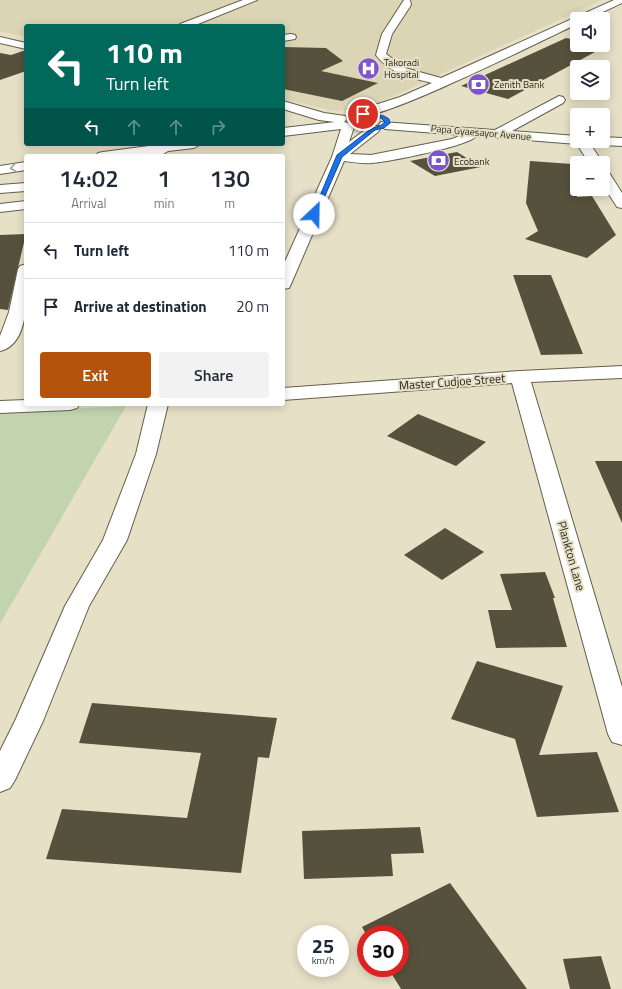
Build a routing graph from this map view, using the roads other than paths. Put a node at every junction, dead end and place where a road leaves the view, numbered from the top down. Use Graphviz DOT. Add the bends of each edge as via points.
graph roads {
  1 [pos="252,0"];
  2 [pos="594,0"];
  3 [pos="402,1"];
  4 [pos="418,1"];
  5 [pos="619,2"];
  6 [pos="596,12"];
  7 [pos="570,23"];
  8 [pos="189,24"];
  9 [pos="0,40"];
  10 [pos="24,46"];
  11 [pos="442,82"];
  12 [pos="404,100"];
  13 [pos="560,100"];
  14 [pos="285,105"];
  15 [pos="285,113"];
  16 [pos="349,120"];
  17 [pos="382,123"];
  18 [pos="304,130"];
  19 [pos="285,132"];
  20 [pos="477,132"];
  21 [pos="497,134"];
  22 [pos="570,139"];
  23 [pos="610,141"];
  24 [pos="622,142"];
  25 [pos="179,146"];
  26 [pos="164,148"];
  27 [pos="118,154"];
  28 [pos="154,154"];
  29 [pos="339,156"];
  30 [pos="24,166"];
  31 [pos="0,170"];
  32 [pos="610,185"];
  33 [pos="24,187"];
  34 [pos="0,189"];
  35 [pos="622,204"];
  36 [pos="24,205"];
  37 [pos="0,208"];
  38 [pos="24,278"];
  39 [pos="285,279"];
  40 [pos="0,346"];
  41 [pos="622,372"];
  42 [pos="520,377"];
  43 [pos="285,394"];
  44 [pos="24,406"];
  45 [pos="158,406"];
  46 [pos="0,407"];
  47 [pos="622,734"];
  48 [pos="0,780"];
  1 -- 8 [label="street"];
  2 -- 5 [label="street"];
  3 -- 4 [label="street"];
  3 -- 11 [label="street" via="406,8 393,23 382,46 381,55 388,64 399,70"];
  5 -- 6 [label="street"];
  7 -- 11 [label="street"];
  9 -- 10 [label="street"];
  11 -- 12 [label="street"];
  12 -- 16 [label="street"];
  12 -- 17 [label="street"];
  13 -- 21 [label="street"];
  14 -- 16 [label="street" via="323,117"];
  15 -- 18 [label="street"];
  16 -- 17 [label="street"];
  16 -- 17 [label="street"];
  16 -- 18 [label="street"];
  16 -- 29 [label="street"];
  17 -- 20 [label="street, Papa Gyaesayor Avenue"];
  17 -- 29 [label="street"];
  18 -- 19 [label="street"];
  20 -- 21 [label="street, Papa Gyaesayor Avenue"];
  20 -- 29 [label="street" via="456,142 384,158"];
  21 -- 22 [label="street, Papa Gyaesayor Avenue"];
  23 -- 24 [label="street"];
  25 -- 26 [label="street"];
  26 -- 27 [label="street"];
  26 -- 28 [label="street"];
  29 -- 39 [label="street"];
  30 -- 31 [label="street, one-way"];
  32 -- 35 [label="street"];
  33 -- 34 [label="street"];
  36 -- 37 [label="street"];
  38 -- 40 [label="street" via="12,331 6,343"];
  41 -- 42 [label="street, Master Cudjoe Street"];
  42 -- 43 [label="street, Master Cudjoe Street"];
  42 -- 47 [label="street, Plankton Lane"];
  44 -- 46 [label="street"];
  45 -- 48 [label="street" via="146,454 115,540 77,606 29,721"];
}
